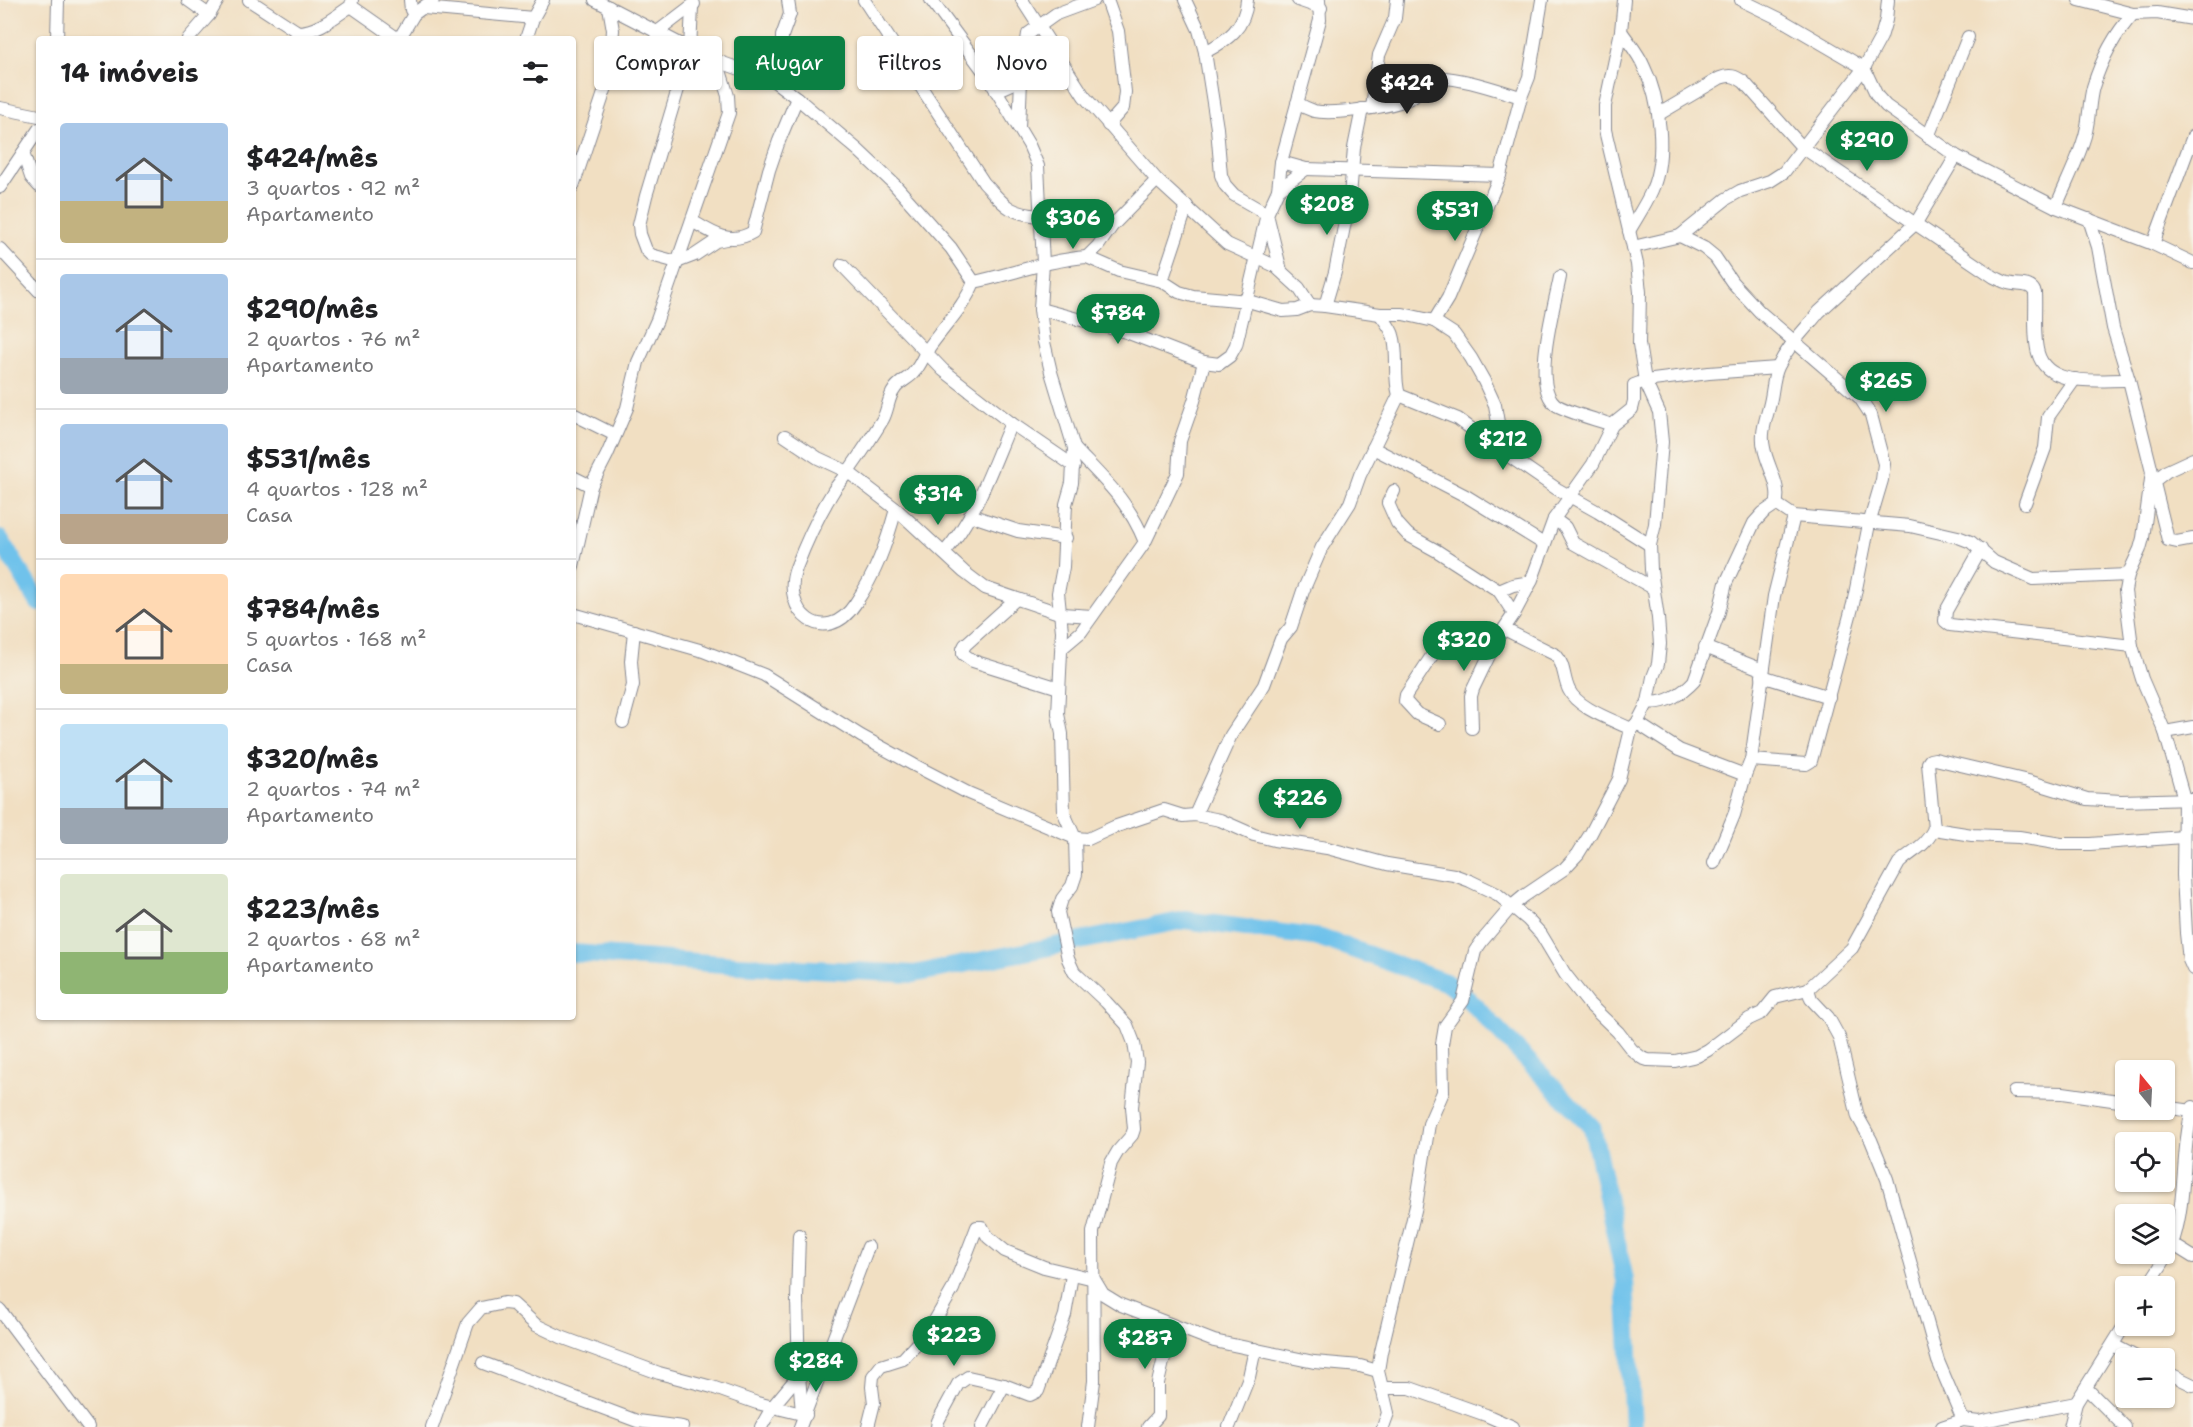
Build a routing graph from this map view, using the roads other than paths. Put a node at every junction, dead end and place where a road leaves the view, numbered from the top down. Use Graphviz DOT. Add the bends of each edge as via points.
graph roads {
  1 [pos="58,0"];
  2 [pos="188,0"];
  3 [pos="218,0"];
  4 [pos="249,0"];
  5 [pos="410,0"];
  6 [pos="543,0"];
  7 [pos="595,0"];
  8 [pos="788,0"];
  9 [pos="864,0"];
  10 [pos="931,0"];
  11 [pos="1022,0"];
  12 [pos="1094,0"];
  13 [pos="1107,0"];
  14 [pos="1185,0"];
  15 [pos="1247,0"];
  16 [pos="1298,0"];
  17 [pos="1397,0"];
  18 [pos="1542,0"];
  19 [pos="1624,0"];
  20 [pos="1740,0"];
  21 [pos="1888,0"];
  22 [pos="2079,0"];
  23 [pos="352,3"];
  24 [pos="694,4"];
  25 [pos="1320,4"];
  26 [pos="424,7"];
  27 [pos="609,7"];
  28 [pos="2113,10"];
  29 [pos="2133,14"];
  30 [pos="209,15"];
  31 [pos="533,18"];
  32 [pos="2193,19"];
  33 [pos="1039,25"];
  34 [pos="2120,28"];
  35 [pos="1621,31"];
  36 [pos="656,33"];
  37 [pos="57,36"];
  38 [pos="191,36"];
  39 [pos="394,36"];
  40 [pos="400,36"];
  41 [pos="527,36"];
  42 [pos="662,36"];
  43 [pos="691,36"];
  44 [pos="782,36"];
  45 [pos="1027,36"];
  46 [pos="1968,37"];
  47 [pos="1204,52"];
  48 [pos="1864,68"];
  49 [pos="722,77"];
  50 [pos="678,90"];
  51 [pos="786,90"];
  52 [pos="1021,90"];
  53 [pos="996,91"];
  54 [pos="1521,97"];
  55 [pos="797,98"];
  56 [pos="1297,103"];
  57 [pos="0,108"];
  58 [pos="1367,108"];
  59 [pos="1659,114"];
  60 [pos="36,115"];
  61 [pos="1108,125"];
  62 [pos="1019,129"];
  63 [pos="36,134"];
  64 [pos="2193,136"];
  65 [pos="1928,137"];
  66 [pos="1802,147"];
  67 [pos="23,153"];
  68 [pos="1956,156"];
  69 [pos="1281,162"];
  70 [pos="1306,169"];
  71 [pos="1352,171"];
  72 [pos="1500,175"];
  73 [pos="576,177"];
  74 [pos="1157,180"];
  75 [pos="36,183"];
  76 [pos="0,186"];
  77 [pos="1278,190"];
  78 [pos="1187,207"];
  79 [pos="2056,207"];
  80 [pos="1267,214"];
  81 [pos="1040,216"];
  82 [pos="2089,219"];
  83 [pos="692,220"];
  84 [pos="1916,223"];
  85 [pos="1629,231"];
  86 [pos="1680,236"];
  87 [pos="726,239"];
  88 [pos="2154,244"];
  89 [pos="1634,247"];
  90 [pos="0,249"];
  91 [pos="1257,256"];
  92 [pos="1087,257"];
  93 [pos="677,262"];
  94 [pos="1043,263"];
  95 [pos="2193,263"];
  96 [pos="842,265"];
  97 [pos="1281,271"];
  98 [pos="1560,277"];
  99 [pos="1161,281"];
  100 [pos="974,282"];
  101 [pos="36,288"];
  102 [pos="1248,301"];
  103 [pos="1310,305"];
  104 [pos="1326,306"];
  105 [pos="1040,309"];
  106 [pos="1380,314"];
  107 [pos="1403,314"];
  108 [pos="1434,321"];
  109 [pos="1393,335"];
  110 [pos="1794,340"];
  111 [pos="926,352"];
  112 [pos="1204,362"];
  113 [pos="1777,368"];
  114 [pos="2075,379"];
  115 [pos="2129,380"];
  116 [pos="1645,381"];
  117 [pos="1399,394"];
  118 [pos="576,416"];
  119 [pos="1011,423"];
  120 [pos="1612,425"];
  121 [pos="615,435"];
  122 [pos="785,436"];
  123 [pos="1074,448"];
  124 [pos="1373,448"];
  125 [pos="1503,452"];
  126 [pos="2193,459"];
  127 [pos="1074,466"];
  128 [pos="848,472"];
  129 [pos="2153,476"];
  130 [pos="576,478"];
  131 [pos="591,486"];
  132 [pos="1394,491"];
  133 [pos="1569,496"];
  134 [pos="2025,503"];
  135 [pos="1776,504"];
  136 [pos="896,509"];
  137 [pos="970,515"];
  138 [pos="1794,516"];
  139 [pos="1554,519"];
  140 [pos="1869,524"];
  141 [pos="1066,538"];
  142 [pos="2193,539"];
  143 [pos="1145,542"];
  144 [pos="1544,544"];
  145 [pos="1650,545"];
  146 [pos="1981,549"];
  147 [pos="576,553"];
  148 [pos="944,553"];
  149 [pos="2128,574"];
  150 [pos="1531,582"];
  151 [pos="1653,588"];
  152 [pos="1499,591"];
  153 [pos="1016,599"];
  154 [pos="1062,614"];
  155 [pos="1514,614"];
  156 [pos="576,615"];
  157 [pos="1092,616"];
  158 [pos="1504,628"];
  159 [pos="634,631"];
  160 [pos="2132,646"];
  161 [pos="1705,647"];
  162 [pos="1062,648"];
  163 [pos="1491,651"];
  164 [pos="1762,673"];
  165 [pos="1059,688"];
  166 [pos="1829,697"];
  167 [pos="1648,702"];
  168 [pos="623,722"];
  169 [pos="1440,724"];
  170 [pos="1634,726"];
  171 [pos="2193,727"];
  172 [pos="1472,728"];
  173 [pos="2165,732"];
  174 [pos="1751,760"];
  175 [pos="1745,775"];
  176 [pos="2188,799"];
  177 [pos="1195,815"];
  178 [pos="1934,829"];
  179 [pos="1075,838"];
  180 [pos="2187,844"];
  181 [pos="1714,863"];
  182 [pos="1512,906"];
  183 [pos="2189,909"];
  184 [pos="2193,969"];
  185 [pos="1808,989"];
  186 [pos="2014,1092"];
  187 [pos="2115,1100"];
  188 [pos="2175,1108"];
  189 [pos="2192,1109"];
  190 [pos="2188,1186"];
  191 [pos="2175,1233"];
  192 [pos="799,1235"];
  193 [pos="868,1246"];
  194 [pos="2175,1246"];
  195 [pos="2193,1257"];
  196 [pos="1072,1275"];
  197 [pos="1094,1280"];
  198 [pos="0,1310"];
  199 [pos="1175,1326"];
  200 [pos="2118,1336"];
  201 [pos="2113,1345"];
  202 [pos="2119,1348"];
  203 [pos="1255,1349"];
  204 [pos="483,1363"];
  205 [pos="1378,1371"];
  206 [pos="800,1375"];
  207 [pos="2175,1376"];
  208 [pos="1004,1385"];
  209 [pos="2193,1385"];
  210 [pos="1382,1388"];
  211 [pos="2086,1388"];
  212 [pos="2076,1402"];
  213 [pos="773,1406"];
  214 [pos="804,1414"];
  215 [pos="1963,1420"];
  216 [pos="88,1427"];
  217 [pos="432,1427"];
  218 [pos="682,1427"];
  219 [pos="761,1427"];
  220 [pos="800,1427"];
  221 [pos="867,1427"];
  222 [pos="937,1427"];
  223 [pos="982,1427"];
  224 [pos="1088,1427"];
  225 [pos="1148,1427"];
  226 [pos="1229,1427"];
  227 [pos="1383,1427"];
  228 [pos="1513,1427"];
  229 [pos="1942,1427"];
  230 [pos="2070,1427"];
  231 [pos="2125,1427"];
  1 -- 37 [label="street"];
  2 -- 30 [label="street"];
  3 -- 30 [label="street"];
  4 -- 23 [label="street" via="298,33 318,27"];
  5 -- 26 [label="street"];
  6 -- 31 [label="street"];
  7 -- 27 [label="street"];
  8 -- 44 [label="street" via="790,14"];
  9 -- 81 [label="street" via="984,183 1008,208"];
  10 -- 53 [label="street"];
  11 -- 33 [label="street"];
  12 -- 33 [label="street"];
  13 -- 61 [label="street" via="1118,31 1125,92 1123,108"];
  14 -- 47 [label="street"];
  15 -- 47 [label="street" via="1240,25"];
  16 -- 25 [label="street"];
  17 -- 58 [label="street"];
  18 -- 54 [label="street" via="1529,77"];
  19 -- 35 [label="street"];
  20 -- 48 [label="street"];
  21 -- 48 [label="street" via="1881,37"];
  22 -- 28 [label="street"];
  23 -- 39 [label="street"];
  24 -- 36 [label="street"];
  24 -- 43 [label="street"];
  25 -- 56 [label="street" via="1320,20"];
  26 -- 31 [label="street"];
  26 -- 40 [label="street"];
  27 -- 36 [label="street"];
  27 -- 73 [label="street" via="613,70"];
  28 -- 29 [label="street"];
  28 -- 34 [label="street"];
  29 -- 32 [label="street"];
  29 -- 34 [label="street"];
  30 -- 38 [label="street"];
  31 -- 41 [label="street"];
  33 -- 45 [label="street"];
  33 -- 61 [label="street" via="1084,96"];
  34 -- 79 [label="street" via="2093,88 2084,141"];
  35 -- 59 [label="street" via="1644,66"];
  35 -- 85 [label="street" via="1605,106 1605,130"];
  36 -- 42 [label="street"];
  46 -- 65 [label="street"];
  47 -- 80 [label="street" via="1221,175 1234,195"];
  48 -- 65 [label="street" via="1886,106"];
  48 -- 66 [label="street"];
  49 -- 83 [label="street" via="729,112"];
  50 -- 93 [label="street" via="639,225 641,240 651,255"];
  51 -- 55 [label="street"];
  52 -- 62 [label="street"];
  53 -- 62 [label="street"];
  54 -- 58 [label="street" via="1440,78 1421,86 1410,98"];
  54 -- 72 [label="street"];
  55 -- 87 [label="street" via="772,160 753,232"];
  55 -- 100 [label="street" via="894,184 951,248"];
  56 -- 58 [label="street" via="1314,111"];
  56 -- 69 [label="street"];
  57 -- 60 [label="street"];
  58 -- 71 [label="street" via="1354,148"];
  59 -- 66 [label="street" via="1720,78 1736,77"];
  59 -- 85 [label="street" via="1659,159 1653,188"];
  61 -- 74 [label="street"];
  62 -- 81 [label="street" via="1038,166"];
  63 -- 67 [label="street"];
  64 -- 88 [label="street"];
  65 -- 68 [label="street"];
  66 -- 84 [label="street"];
  66 -- 86 [label="street" via="1784,172 1726,199"];
  67 -- 75 [label="street"];
  67 -- 76 [label="street"];
  68 -- 79 [label="street"];
  68 -- 84 [label="street"];
  69 -- 70 [label="street"];
  69 -- 77 [label="street"];
  70 -- 71 [label="street"];
  70 -- 77 [label="street"];
  71 -- 72 [label="street"];
  71 -- 104 [label="street"];
  72 -- 108 [label="street" via="1448,298"];
  74 -- 78 [label="street"];
  74 -- 92 [label="street"];
  77 -- 80 [label="street"];
  78 -- 91 [label="street" via="1227,244"];
  78 -- 99 [label="street"];
  79 -- 82 [label="street"];
  80 -- 91 [label="street"];
  80 -- 97 [label="street"];
  81 -- 94 [label="street"];
  82 -- 88 [label="street"];
  82 -- 115 [label="street"];
  83 -- 87 [label="street"];
  83 -- 93 [label="street"];
  84 -- 110 [label="street"];
  84 -- 114 [label="street" via="1994,277 2033,288 2038,353 2043,364 2052,374"];
  85 -- 89 [label="street"];
  86 -- 89 [label="street"];
  86 -- 110 [label="street" via="1715,257 1760,312"];
  87 -- 93 [label="street"];
  88 -- 95 [label="street"];
  89 -- 116 [label="street"];
  90 -- 101 [label="street"];
  91 -- 97 [label="street"];
  91 -- 102 [label="street"];
  92 -- 94 [label="street"];
  92 -- 99 [label="street" via="1119,271"];
  93 -- 121 [label="street"];
  94 -- 100 [label="street"];
  94 -- 105 [label="street"];
  96 -- 111 [label="street"];
  97 -- 103 [label="street"];
  98 -- 120 [label="street" via="1545,362 1549,397 1557,406"];
  99 -- 102 [label="street" via="1193,296"];
  100 -- 111 [label="street" via="959,310"];
  102 -- 103 [label="street" via="1283,311"];
  102 -- 112 [label="street" via="1230,356 1219,364"];
  103 -- 104 [label="street"];
  104 -- 106 [label="street"];
  105 -- 112 [label="street" via="1126,332"];
  105 -- 123 [label="street" via="1051,372"];
  106 -- 107 [label="street"];
  106 -- 109 [label="street"];
  107 -- 108 [label="street"];
  107 -- 109 [label="street"];
  108 -- 125 [label="street" via="1454,334 1484,381 1495,405"];
  109 -- 117 [label="street"];
  110 -- 113 [label="street"];
  110 -- 140 [label="street" via="1860,398 1871,415 1884,464"];
  111 -- 119 [label="street"];
  111 -- 128 [label="street" via="912,375 892,392 885,417"];
  112 -- 143 [label="street" via="1180,441 1178,473"];
  113 -- 116 [label="street"];
  113 -- 135 [label="street" via="1764,422 1763,445 1779,492"];
  114 -- 115 [label="street"];
  114 -- 134 [label="street" via="2048,417 2045,448"];
  115 -- 129 [label="street"];
  116 -- 120 [label="street" via="1634,386 1632,409"];
  116 -- 145 [label="street" via="1659,412 1662,442"];
  117 -- 124 [label="street"];
  117 -- 125 [label="street" via="1458,419"];
  118 -- 121 [label="street"];
  119 -- 127 [label="street"];
  119 -- 137 [label="street"];
  120 -- 133 [label="street" via="1583,481"];
  121 -- 131 [label="street"];
  122 -- 128 [label="street"];
  123 -- 127 [label="street"];
  123 -- 143 [label="street" via="1126,503"];
  124 -- 144 [label="street" via="1466,496"];
  124 -- 177 [label="street" via="1350,503 1322,547 1264,685 1231,735"];
  125 -- 133 [label="street"];
  126 -- 129 [label="street"];
  127 -- 141 [label="street" via="1066,504"];
  128 -- 136 [label="street"];
  128 -- 136 [label="street" via="816,523 794,577 793,598 804,616 825,626 834,624 852,609 885,550"];
  129 -- 142 [label="street" via="2168,540"];
  129 -- 149 [label="street" via="2143,538"];
  130 -- 131 [label="street"];
  131 -- 147 [label="street"];
  132 -- 152 [label="street" via="1388,503 1404,532"];
  133 -- 139 [label="street"];
  133 -- 145 [label="street"];
  135 -- 138 [label="street"];
  135 -- 161 [label="street" via="1754,523 1726,583"];
  136 -- 148 [label="street"];
  137 -- 141 [label="street" via="1018,531"];
  137 -- 148 [label="street"];
  138 -- 140 [label="street"];
  138 -- 164 [label="street" via="1774,596"];
  139 -- 144 [label="street"];
  139 -- 151 [label="street" via="1565,527 1573,543"];
  140 -- 146 [label="street" via="1937,531"];
  140 -- 166 [label="street"];
  141 -- 154 [label="street" via="1058,593"];
  143 -- 157 [label="street"];
  144 -- 150 [label="street"];
  145 -- 151 [label="street"];
  146 -- 149 [label="street" via="1994,562 2033,579"];
  146 -- 160 [label="street" via="1946,611 1945,621 1950,625"];
  148 -- 153 [label="street" via="985,588"];
  149 -- 160 [label="street"];
  150 -- 152 [label="street"];
  150 -- 155 [label="street"];
  151 -- 167 [label="street" via="1660,644"];
  152 -- 155 [label="street"];
  153 -- 154 [label="street"];
  153 -- 165 [label="street" via="966,645 963,654 973,661"];
  154 -- 157 [label="street"];
  154 -- 162 [label="street"];
  155 -- 158 [label="street"];
  156 -- 159 [label="street"];
  157 -- 162 [label="street"];
  158 -- 163 [label="street"];
  158 -- 170 [label="street" via="1557,655 1576,701"];
  159 -- 168 [label="street" via="633,685"];
  159 -- 179 [label="street" via="703,651 764,675 914,765 968,793"];
  160 -- 173 [label="street"];
  161 -- 164 [label="street"];
  161 -- 167 [label="street" via="1688,688 1660,702"];
  162 -- 165 [label="street"];
  163 -- 169 [label="street" via="1453,635 1443,639 1405,701 1417,714"];
  163 -- 172 [label="street" via="1471,696"];
  164 -- 166 [label="street"];
  164 -- 174 [label="street"];
  165 -- 179 [label="street" via="1064,813"];
  166 -- 174 [label="street" via="1811,760 1806,764"];
  167 -- 170 [label="street"];
  170 -- 175 [label="street" via="1679,750"];
  170 -- 182 [label="street" via="1619,779 1578,854 1552,879"];
  171 -- 173 [label="street"];
  173 -- 176 [label="street"];
  174 -- 175 [label="street"];
  175 -- 181 [label="street"];
  176 -- 178 [label="street" via="2087,799 1935,759 1928,763"];
  176 -- 180 [label="street"];
  177 -- 179 [label="street" via="1164,810 1088,839"];
  177 -- 182 [label="street" via="1274,840 1454,875 1491,891"];
  178 -- 180 [label="street" via="2061,844"];
  178 -- 185 [label="street" via="1926,844 1899,862 1852,948"];
  179 -- 197 [label="street" via="1076,874 1058,912 1068,958 1074,972 1126,1025 1137,1062 1134,1129 1111,1163 1094,1232"];
  180 -- 183 [label="street"];
  182 -- 185 [label="street" via="1541,934 1588,1003 1632,1050 1648,1060 1675,1061 1697,1056 1762,1013 1775,997"];
  182 -- 205 [label="street" via="1475,951 1465,997 1445,1026 1443,1092 1429,1124 1416,1206"];
  183 -- 184 [label="street" via="2188,951"];
  185 -- 215 [label="street" via="1839,1037 1858,1117 1887,1179 1938,1361"];
  186 -- 187 [label="street" via="2063,1093"];
  188 -- 189 [label="street"];
  189 -- 190 [label="street" via="2184,1154"];
  190 -- 191 [label="street"];
  192 -- 206 [label="street"];
  193 -- 214 [label="street"];
  194 -- 195 [label="street"];
  196 -- 197 [label="street"];
  196 -- 208 [label="street" via="1065,1315 1038,1391 1030,1395"];
  196 -- 221 [label="street" via="1005,1251 982,1227 977,1227 953,1289 930,1329 903,1359 881,1366 873,1376 874,1403"];
  197 -- 199 [label="street" via="1103,1294 1121,1305"];
  197 -- 224 [label="street" via="1094,1381"];
  198 -- 216 [label="street"];
  199 -- 203 [label="street" via="1214,1341"];
  199 -- 225 [label="street" via="1158,1383 1158,1416"];
  200 -- 201 [label="street"];
  201 -- 202 [label="street"];
  201 -- 211 [label="street"];
  203 -- 205 [label="street"];
  203 -- 226 [label="street" via="1250,1377"];
  204 -- 218 [label="street" via="637,1421"];
  205 -- 210 [label="street"];
  206 -- 213 [label="street"];
  206 -- 214 [label="street"];
  207 -- 209 [label="street"];
  208 -- 222 [label="street" via="963,1379"];
  208 -- 223 [label="street"];
  210 -- 227 [label="street" via="1388,1408"];
  210 -- 228 [label="street" via="1410,1388"];
  211 -- 212 [label="street"];
  211 -- 231 [label="street"];
  212 -- 215 [label="street" via="1979,1422"];
  212 -- 230 [label="street"];
  213 -- 214 [label="street"];
  213 -- 217 [label="street" via="659,1373 561,1337 536,1325 513,1304 504,1303 481,1308 468,1323"];
  213 -- 219 [label="street"];
  214 -- 220 [label="street"];
  215 -- 229 [label="street"];
}
